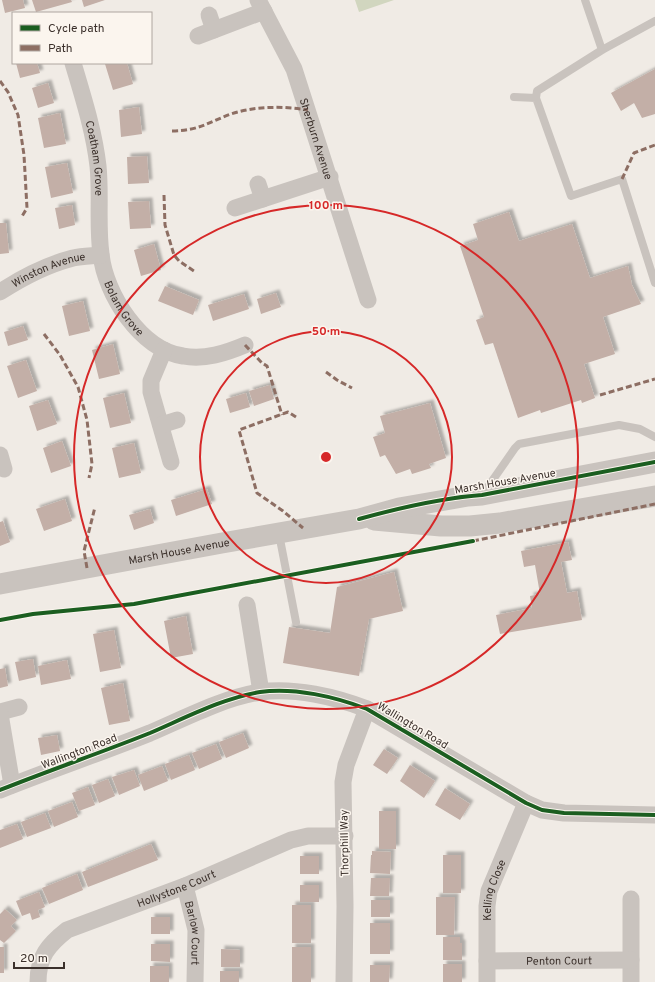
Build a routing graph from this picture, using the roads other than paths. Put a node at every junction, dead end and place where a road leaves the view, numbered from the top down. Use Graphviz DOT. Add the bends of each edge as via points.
graph roads {
  1 [pos="585,0"];
  2 [pos="261,5"];
  3 [pos="655,21"];
  4 [pos="198,36"];
  5 [pos="602,50"];
  6 [pos="73,64"];
  7 [pos="514,97"];
  8 [pos="536,98"];
  9 [pos="330,177"];
  10 [pos="235,208"];
  11 [pos="101,255"];
  12 [pos="655,283"];
  13 [pos="0,292"];
  14 [pos="368,300"];
  15 [pos="245,345"];
  16 [pos="164,350"];
  17 [pos="177,420"];
  18 [pos="161,425"];
  19 [pos="655,437"];
  20 [pos="171,462"];
  21 [pos="655,462"];
  22 [pos="482,495"];
  23 [pos="655,496"];
  24 [pos="359,519"];
  25 [pos="279,532"];
  26 [pos="0,584"];
  27 [pos="247,605"];
  28 [pos="296,622"];
  29 [pos="261,692"];
  30 [pos="19,707"];
  31 [pos="367,709"];
  32 [pos="0,713"];
  33 [pos="6,788"];
  34 [pos="526,803"];
  35 [pos="655,815"];
  36 [pos="345,836"];
  37 [pos="185,886"];
  38 [pos="631,899"];
  39 [pos="631,960"];
  40 [pos="487,961"];
  41 [pos="38,982"];
  42 [pos="195,982"];
  43 [pos="344,982"];
  44 [pos="487,982"];
  45 [pos="631,982"];
  1 -- 5 [label="lane"];
  2 -- 4 [label="street" via="211,23"];
  2 -- 9 [label="street, Sherburn Avenue" via="294,69"];
  3 -- 5 [label="lane"];
  5 -- 8 [label="lane" via="537,91"];
  6 -- 11 [label="street, Coatham Grove" via="92,132 98,167"];
  7 -- 8 [label="lane"];
  8 -- 12 [label="lane" via="571,196 622,179"];
  9 -- 10 [label="street" via="261,191"];
  9 -- 14 [label="street, Sherburn Avenue" via="358,285"];
  11 -- 13 [label="street, Winston Avenue" via="74,258 50,265"];
  11 -- 16 [label="street, Bolam Grove" via="113,295 130,321"];
  15 -- 16 [label="street, Bolam Grove" via="226,353 201,357 183,356"];
  16 -- 18 [label="street" via="151,381 151,392"];
  17 -- 18 [label="street"];
  18 -- 20 [label="street"];
  19 -- 22 [label="lane" via="619,425 519,444"];
  21 -- 22 [label="street, Marsh House Avenue"];
  22 -- 24 [label="street, Marsh House Avenue" via="399,508"];
  23 -- 24 [label="street, Marsh House Avenue" via="470,526"];
  24 -- 25 [label="street, Marsh House Avenue"];
  25 -- 26 [label="street, Marsh House Avenue"];
  25 -- 28 [label="lane"];
  27 -- 29 [label="street"];
  29 -- 31 [label="street, Wallington Road" via="322,696 350,702"];
  29 -- 33 [label="street, Wallington Road" via="234,698"];
  30 -- 32 [label="street"];
  31 -- 34 [label="street, Wallington Road"];
  31 -- 36 [label="street, Thorphill Way" via="346,765 343,782"];
  32 -- 33 [label="street"];
  34 -- 35 [label="street, Wallington Road" via="542,810 564,814"];
  34 -- 40 [label="street, Kelling Close" via="489,891"];
  36 -- 37 [label="street, Hollystone Court" via="308,836 291,840"];
  36 -- 43 [label="street, Thorphill Way"];
  37 -- 41 [label="street, Hollystone Court" via="67,930 54,940 43,955"];
  37 -- 42 [label="street, Barlow Court" via="196,930"];
  38 -- 39 [label="street"];
  39 -- 40 [label="street, Penton Court"];
  39 -- 45 [label="street"];
  40 -- 44 [label="street, Kelling Close"];
}
